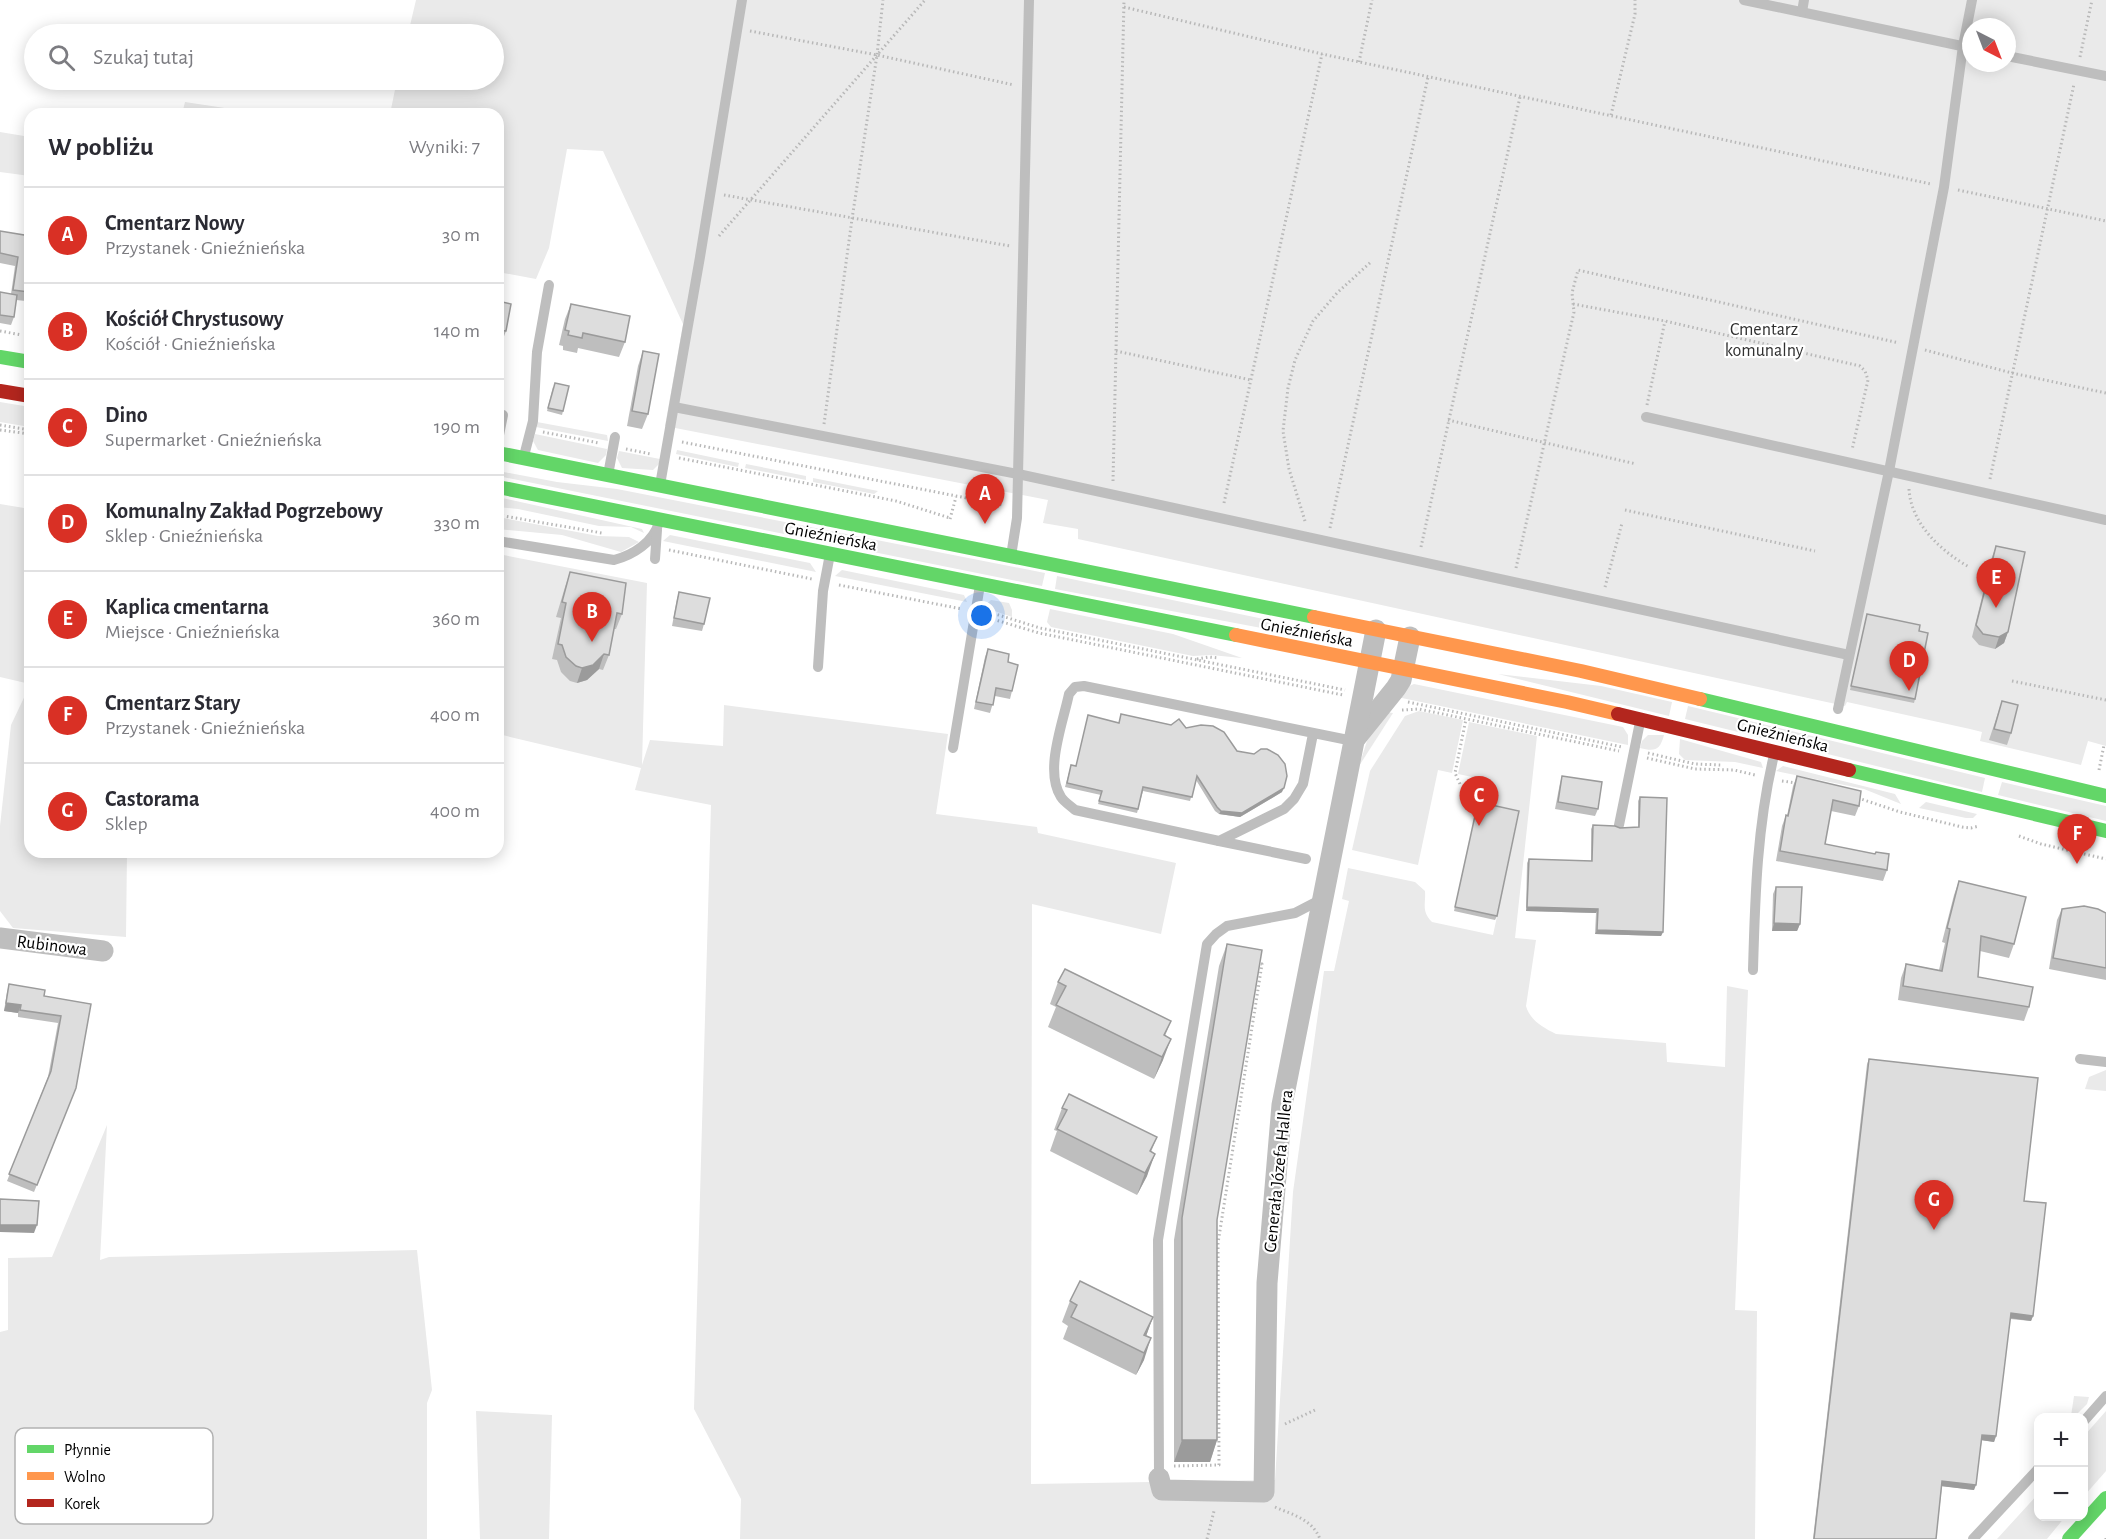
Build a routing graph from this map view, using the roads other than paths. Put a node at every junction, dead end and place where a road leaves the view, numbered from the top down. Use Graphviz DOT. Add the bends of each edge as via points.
graph roads {
  1 [pos="742,0"];
  2 [pos="1029,0"];
  3 [pos="1744,0"];
  4 [pos="1804,0"];
  5 [pos="1971,0"];
  6 [pos="1802,12"];
  7 [pos="1969,18"];
  8 [pos="1962,46"];
  9 [pos="2016,58"];
  10 [pos="1963,72"];
  11 [pos="2106,76"];
  12 [pos="549,285"];
  13 [pos="0,357"];
  14 [pos="24,361"];
  15 [pos="0,392"];
  16 [pos="24,395"];
  17 [pos="674,407"];
  18 [pos="1646,412"];
  19 [pos="614,442"];
  20 [pos="504,454"];
  21 [pos="524,458"];
  22 [pos="1888,471"];
  23 [pos="1018,474"];
  24 [pos="608,475"];
  25 [pos="659,486"];
  26 [pos="504,489"];
  27 [pos="2106,520"];
  28 [pos="659,535"];
  29 [pos="504,542"];
  30 [pos="830,554"];
  31 [pos="1011,556"];
  32 [pos="655,559"];
  33 [pos="980,584"];
  34 [pos="1376,630"];
  35 [pos="1410,637"];
  36 [pos="1849,655"];
  37 [pos="1370,663"];
  38 [pos="818,667"];
  39 [pos="1403,670"];
  40 [pos="1838,709"];
  41 [pos="1641,719"];
  42 [pos="1313,734"];
  43 [pos="1353,741"];
  44 [pos="952,748"];
  45 [pos="1775,751"];
  46 [pos="2106,796"];
  47 [pos="1619,825"];
  48 [pos="2106,831"];
  49 [pos="1219,841"];
  50 [pos="1306,860"];
  51 [pos="1322,899"];
  52 [pos="0,938"];
  53 [pos="103,951"];
  54 [pos="1753,970"];
  55 [pos="2080,1059"];
  56 [pos="2106,1062"];
  57 [pos="2106,1396"];
  58 [pos="2088,1416"];
  59 [pos="1159,1472"];
  60 [pos="2034,1473"];
  61 [pos="2106,1498"];
  62 [pos="1973,1539"];
  63 [pos="2069,1539"];
  1 -- 17 [label="lane"];
  2 -- 23 [label="lane"];
  3 -- 6 [label="lane"];
  4 -- 6 [label="lane"];
  5 -- 7 [label="lane"];
  6 -- 8 [label="lane"];
  9 -- 11 [label="lane"];
  10 -- 22 [label="lane"];
  12 -- 21 [label="lane"];
  13 -- 14 [label="main road"];
  15 -- 16 [label="main road"];
  17 -- 23 [label="lane"];
  17 -- 25 [label="lane"];
  18 -- 22 [label="lane"];
  19 -- 24 [label="lane"];
  20 -- 21 [label="main road, Gnieźnieńska"];
  21 -- 24 [label="main road, Gnieźnieńska"];
  22 -- 27 [label="lane"];
  22 -- 36 [label="lane"];
  23 -- 31 [label="lane"];
  23 -- 36 [label="lane"];
  24 -- 25 [label="main road, Gnieźnieńska"];
  25 -- 31 [label="main road, Gnieźnieńska"];
  26 -- 28 [label="main road, Gnieźnieńska"];
  28 -- 29 [label="lane" via="614,560"];
  28 -- 30 [label="main road, Gnieźnieńska"];
  28 -- 32 [label="lane"];
  30 -- 33 [label="main road, Gnieźnieńska"];
  30 -- 38 [label="lane" via="823,591"];
  31 -- 34 [label="main road, Gnieźnieńska"];
  33 -- 37 [label="main road, Gnieźnieńska"];
  33 -- 44 [label="lane"];
  34 -- 35 [label="main road, Gnieźnieńska"];
  34 -- 37 [label="street, Generała Józefa Hallera"];
  35 -- 39 [label="street, Generała Józefa Hallera"];
  35 -- 46 [label="main road, Gnieźnieńska" via="1624,681"];
  36 -- 40 [label="lane"];
  37 -- 39 [label="main road, Gnieźnieńska"];
  37 -- 43 [label="street, Generała Józefa Hallera" via="1354,691"];
  39 -- 41 [label="main road, Gnieźnieńska"];
  39 -- 43 [label="street, Generała Józefa Hallera" via="1393,703"];
  41 -- 45 [label="main road, Gnieźnieńska"];
  41 -- 47 [label="lane"];
  42 -- 43 [label="lane"];
  42 -- 49 [label="lane" via="1303,784 1294,799 1267,818"];
  42 -- 49 [label="lane" via="1075,687 1069,694 1053,765 1054,782 1061,798 1075,810"];
  43 -- 51 [label="street, Generała Józefa Hallera"];
  45 -- 48 [label="main road, Gnieźnieńska"];
  45 -- 54 [label="lane" via="1755,880"];
  49 -- 50 [label="lane"];
  51 -- 59 [label="lane" via="1295,913 1227,926 1207,944 1158,1240"];
  51 -- 59 [label="street, Generała Józefa Hallera" via="1281,1105 1267,1283 1264,1492 1161,1490"];
  52 -- 53 [label="street, Rubinowa"];
  55 -- 56 [label="lane"];
  57 -- 58 [label="lane"];
  60 -- 62 [label="lane"];
  61 -- 63 [label="main road"];
}
